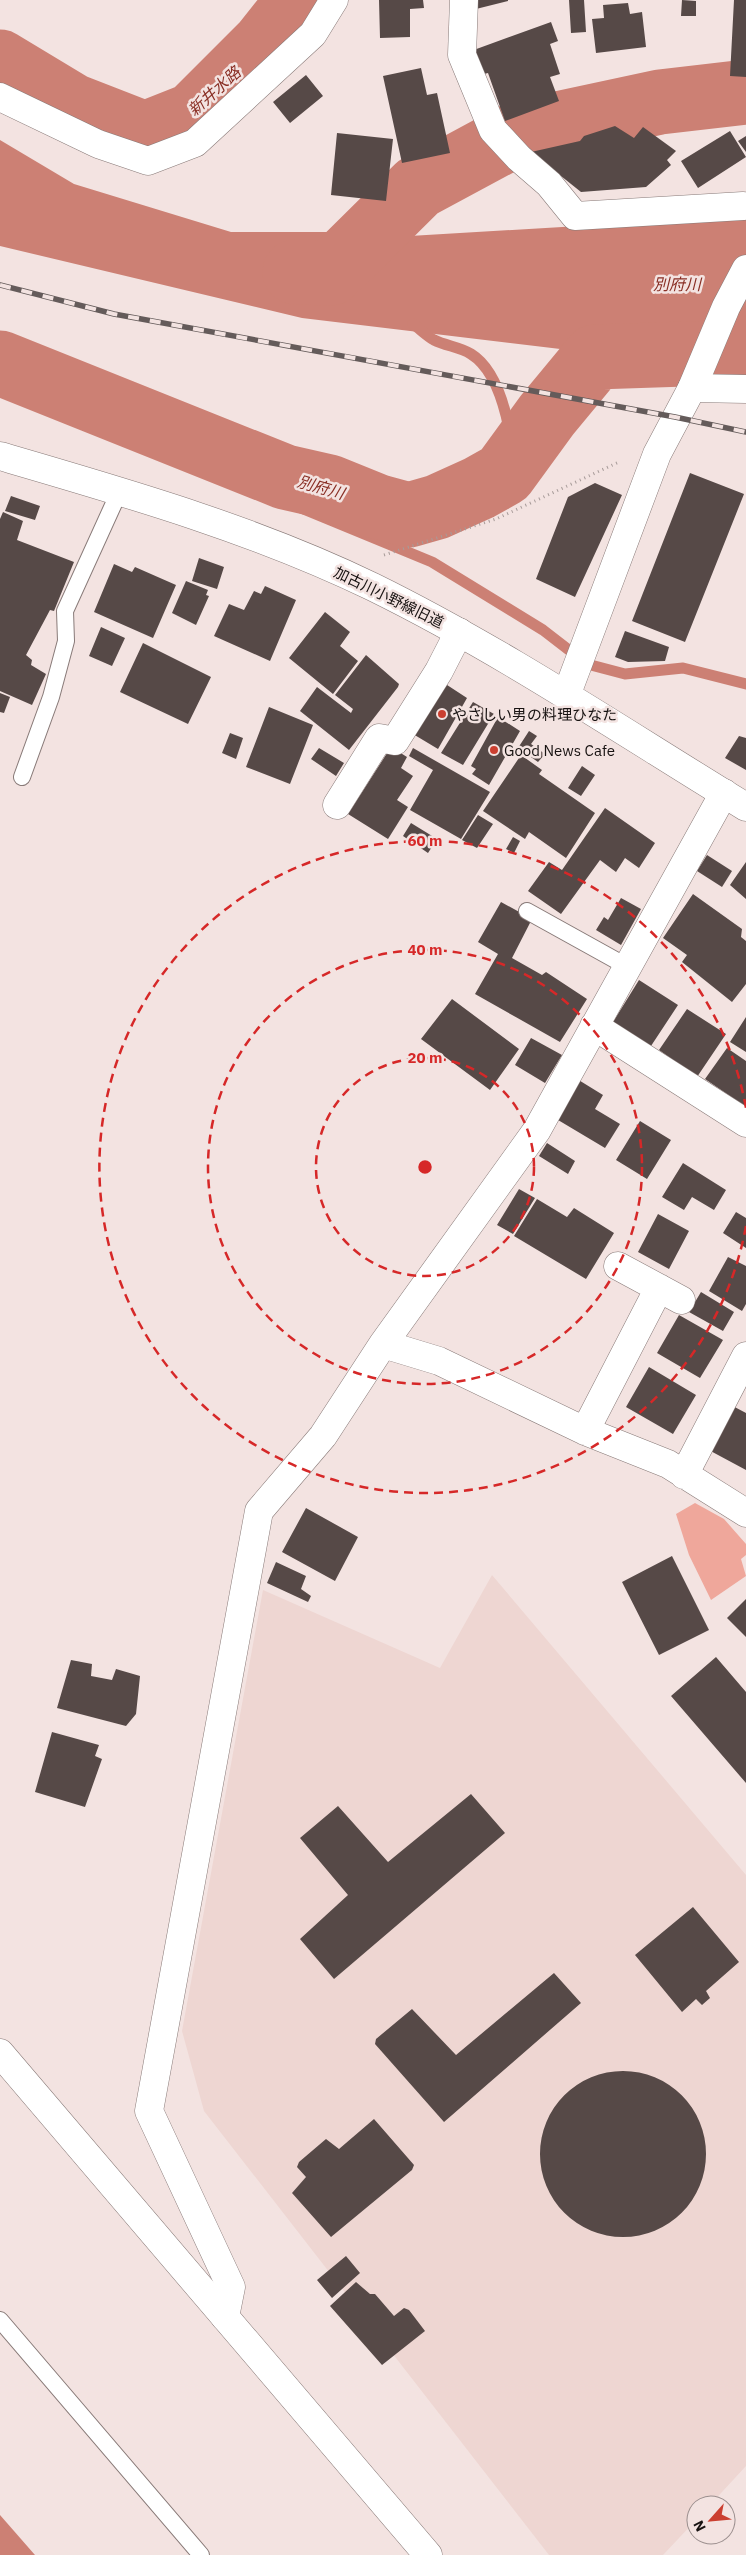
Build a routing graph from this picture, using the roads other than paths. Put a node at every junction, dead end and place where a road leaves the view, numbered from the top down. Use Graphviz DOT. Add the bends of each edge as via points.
graph roads {
  1 [pos="334,0"];
  2 [pos="464,0"];
  3 [pos="0,97"];
  4 [pos="742,206"];
  5 [pos="746,269"];
  6 [pos="692,388"];
  7 [pos="746,389"];
  8 [pos="0,456"];
  9 [pos="120,490"];
  10 [pos="460,632"];
  11 [pos="566,696"];
  12 [pos="22,777"];
  13 [pos="735,800"];
  14 [pos="337,805"];
  15 [pos="527,911"];
  16 [pos="628,967"];
  17 [pos="594,1026"];
  18 [pos="746,1123"];
  19 [pos="618,1266"];
  20 [pos="383,1344"];
  21 [pos="746,1356"];
  22 [pos="585,1431"];
  23 [pos="684,1475"];
  24 [pos="746,1513"];
  25 [pos="0,2053"];
  26 [pos="225,2317"];
  27 [pos="0,2320"];
  28 [pos="201,2555"];
  29 [pos="428,2555"];
  1 -- 3 [label="street" via="313,34 195,143 148,161 98,144"];
  2 -- 4 [label="street" via="462,55 492,130 549,184 575,216"];
  5 -- 6 [label="street" via="726,307"];
  6 -- 7 [label="street"];
  6 -- 11 [label="street" via="657,454"];
  8 -- 9 [label="street, 加古川小野線旧道"];
  9 -- 10 [label="street, 加古川小野線旧道" via="261,538 372,587"];
  9 -- 12 [label="lane" via="65,611 66,641 51,697"];
  10 -- 11 [label="street, 加古川小野線旧道"];
  10 -- 14 [label="street" via="395,741 379,738"];
  11 -- 13 [label="street, 加古川小野線旧道"];
  13 -- 16 [label="street"];
  15 -- 16 [label="lane"];
  16 -- 17 [label="street"];
  17 -- 18 [label="street"];
  17 -- 20 [label="street" via="537,1130"];
  19 -- 22 [label="street" via="670,1294"];
  20 -- 22 [label="street" via="439,1361"];
  20 -- 26 [label="street" via="323,1436 259,1511 149,2112 231,2287"];
  21 -- 23 [label="street"];
  22 -- 23 [label="street" via="668,1464"];
  23 -- 24 [label="street"];
  25 -- 26 [label="street"];
  26 -- 29 [label="street"];
  27 -- 28 [label="lane"];
}
